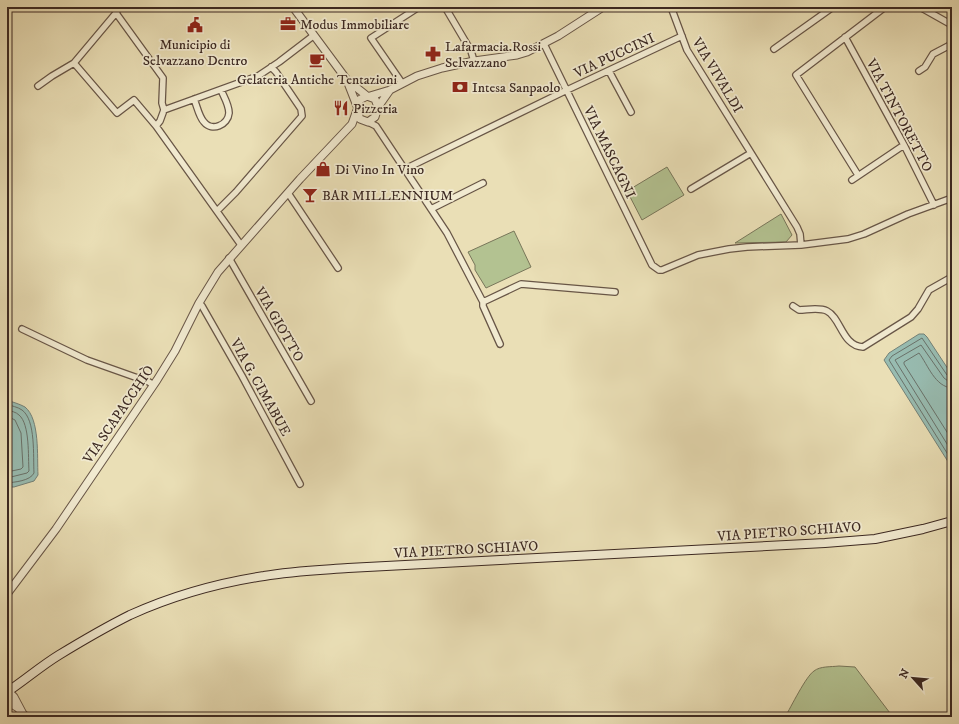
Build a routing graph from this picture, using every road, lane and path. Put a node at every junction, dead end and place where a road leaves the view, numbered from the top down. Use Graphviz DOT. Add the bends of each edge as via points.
graph roads {
  1 [pos="293,7"];
  2 [pos="419,7"];
  3 [pos="445,7"];
  4 [pos="603,7"];
  5 [pos="671,7"];
  6 [pos="833,7"];
  7 [pos="885,7"];
  8 [pos="920,7"];
  9 [pos="117,10"];
  10 [pos="952,25"];
  11 [pos="313,36"];
  12 [pos="682,36"];
  13 [pos="844,37"];
  14 [pos="544,44"];
  15 [pos="952,44"];
  16 [pos="774,49"];
  17 [pos="474,61"];
  18 [pos="74,63"];
  19 [pos="271,67"];
  20 [pos="608,71"];
  21 [pos="919,71"];
  22 [pos="347,80"];
  23 [pos="402,83"];
  24 [pos="38,86"];
  25 [pos="221,90"];
  26 [pos="390,90"];
  27 [pos="567,90"];
  28 [pos="368,96"];
  29 [pos="194,100"];
  30 [pos="378,107"];
  31 [pos="357,108"];
  32 [pos="164,110"];
  33 [pos="631,112"];
  34 [pos="376,117"];
  35 [pos="367,121"];
  36 [pos="352,123"];
  37 [pos="156,126"];
  38 [pos="376,126"];
  39 [pos="904,145"];
  40 [pos="751,153"];
  41 [pos="405,170"];
  42 [pos="858,175"];
  43 [pos="852,180"];
  44 [pos="483,183"];
  45 [pos="691,189"];
  46 [pos="288,193"];
  47 [pos="952,198"];
  48 [pos="934,205"];
  49 [pos="431,208"];
  50 [pos="217,211"];
  51 [pos="241,245"];
  52 [pos="801,245"];
  53 [pos="229,258"];
  54 [pos="338,268"];
  55 [pos="952,277"];
  56 [pos="615,292"];
  57 [pos="483,302"];
  58 [pos="199,304"];
  59 [pos="793,306"];
  60 [pos="22,329"];
  61 [pos="500,344"];
  62 [pos="154,385"];
  63 [pos="311,401"];
  64 [pos="300,484"];
  65 [pos="952,521"];
  66 [pos="7,594"];
  67 [pos="22,681"];
  68 [pos="8,691"];
  69 [pos="7,701"];
  70 [pos="18,703"];
  71 [pos="24,714"];
  1 -- 11 [label="street"];
  2 -- 23 [label="street" via="371,38"];
  3 -- 17 [label="street" via="471,51"];
  4 -- 14 [label="street"];
  5 -- 12 [label="street, VIA VIVALDI"];
  6 -- 16 [label="street"];
  7 -- 13 [label="street"];
  8 -- 10 [label="street"];
  9 -- 18 [label="street"];
  9 -- 32 [label="street" via="163,78"];
  11 -- 19 [label="street"];
  11 -- 22 [label="street"];
  12 -- 20 [label="street, VIA PUCCINI"];
  12 -- 40 [label="street, VIA VIVALDI" via="687,50"];
  13 -- 39 [label="street, VIA TINTORETTO"];
  13 -- 42 [label="street" via="796,75"];
  14 -- 17 [label="street" via="517,55"];
  14 -- 27 [label="street, VIA MASCAGNI"];
  15 -- 21 [label="street" via="933,54 925,67"];
  17 -- 23 [label="street" via="442,68"];
  18 -- 24 [label="street"];
  18 -- 37 [label="street" via="118,113 134,100"];
  19 -- 25 [label="street" via="258,76"];
  19 -- 50 [label="street" via="301,109 302,116"];
  20 -- 27 [label="street, VIA PUCCINI"];
  20 -- 33 [label="street"];
  22 -- 28 [label="street"];
  22 -- 31 [label="street"];
  23 -- 26 [label="street"];
  25 -- 29 [label="street"];
  25 -- 29 [label="street" via="229,114 227,120 215,127 209,127 202,121"];
  26 -- 28 [label="street"];
  26 -- 30 [label="street"];
  27 -- 41 [label="street, VIA PUCCINI"];
  27 -- 52 [label="street, VIA MASCAGNI" via="652,265 657,269 662,270 698,255 729,249"];
  28 -- 30 [label="street" via="375,99"];
  28 -- 31 [label="street" via="359,100"];
  29 -- 32 [label="street"];
  30 -- 34 [label="street"];
  31 -- 35 [label="street" via="358,116"];
  31 -- 36 [label="street, VIA SCAPACCHIÒ"];
  32 -- 37 [label="street"];
  34 -- 35 [label="street"];
  34 -- 38 [label="street"];
  35 -- 36 [label="street"];
  35 -- 38 [label="street"];
  36 -- 46 [label="street, VIA SCAPACCHIÒ"];
  37 -- 50 [label="street"];
  38 -- 41 [label="street"];
  39 -- 42 [label="street"];
  39 -- 48 [label="street, VIA TINTORETTO"];
  40 -- 45 [label="street"];
  40 -- 52 [label="street, VIA VIVALDI" via="797,227"];
  41 -- 49 [label="street"];
  42 -- 43 [label="street"];
  44 -- 49 [label="street"];
  46 -- 51 [label="street, VIA SCAPACCHIÒ"];
  46 -- 54 [label="street"];
  47 -- 48 [label="street"];
  48 -- 52 [label="street" via="848,239"];
  49 -- 57 [label="street"];
  50 -- 51 [label="street"];
  51 -- 53 [label="street, VIA SCAPACCHIÒ"];
  53 -- 58 [label="street, VIA SCAPACCHIÒ"];
  53 -- 63 [label="street, VIA GIOTTO"];
  55 -- 59 [label="street" via="929,290 911,317 863,347 857,347 847,338 827,311 799,310"];
  56 -- 57 [label="street" via="521,284"];
  57 -- 61 [label="street"];
  58 -- 62 [label="street, VIA SCAPACCHIÒ"];
  58 -- 64 [label="street, VIA G. CIMABUE" via="238,369"];
  60 -- 62 [label="street" via="87,360"];
  62 -- 66 [label="street, VIA SCAPACCHIÒ" via="56,529"];
  65 -- 67 [label="main road, VIA PIETRO SCHIAVO" via="923,530 875,539 825,543 304,570 264,576 198,591 131,615 59,655"];
  67 -- 68 [label="main road, VIA PIETRO SCHIAVO"];
  67 -- 70 [label="street" via="18,689"];
  68 -- 70 [label="street"];
  69 -- 71 [label="street"];
  70 -- 71 [label="street"];
}
